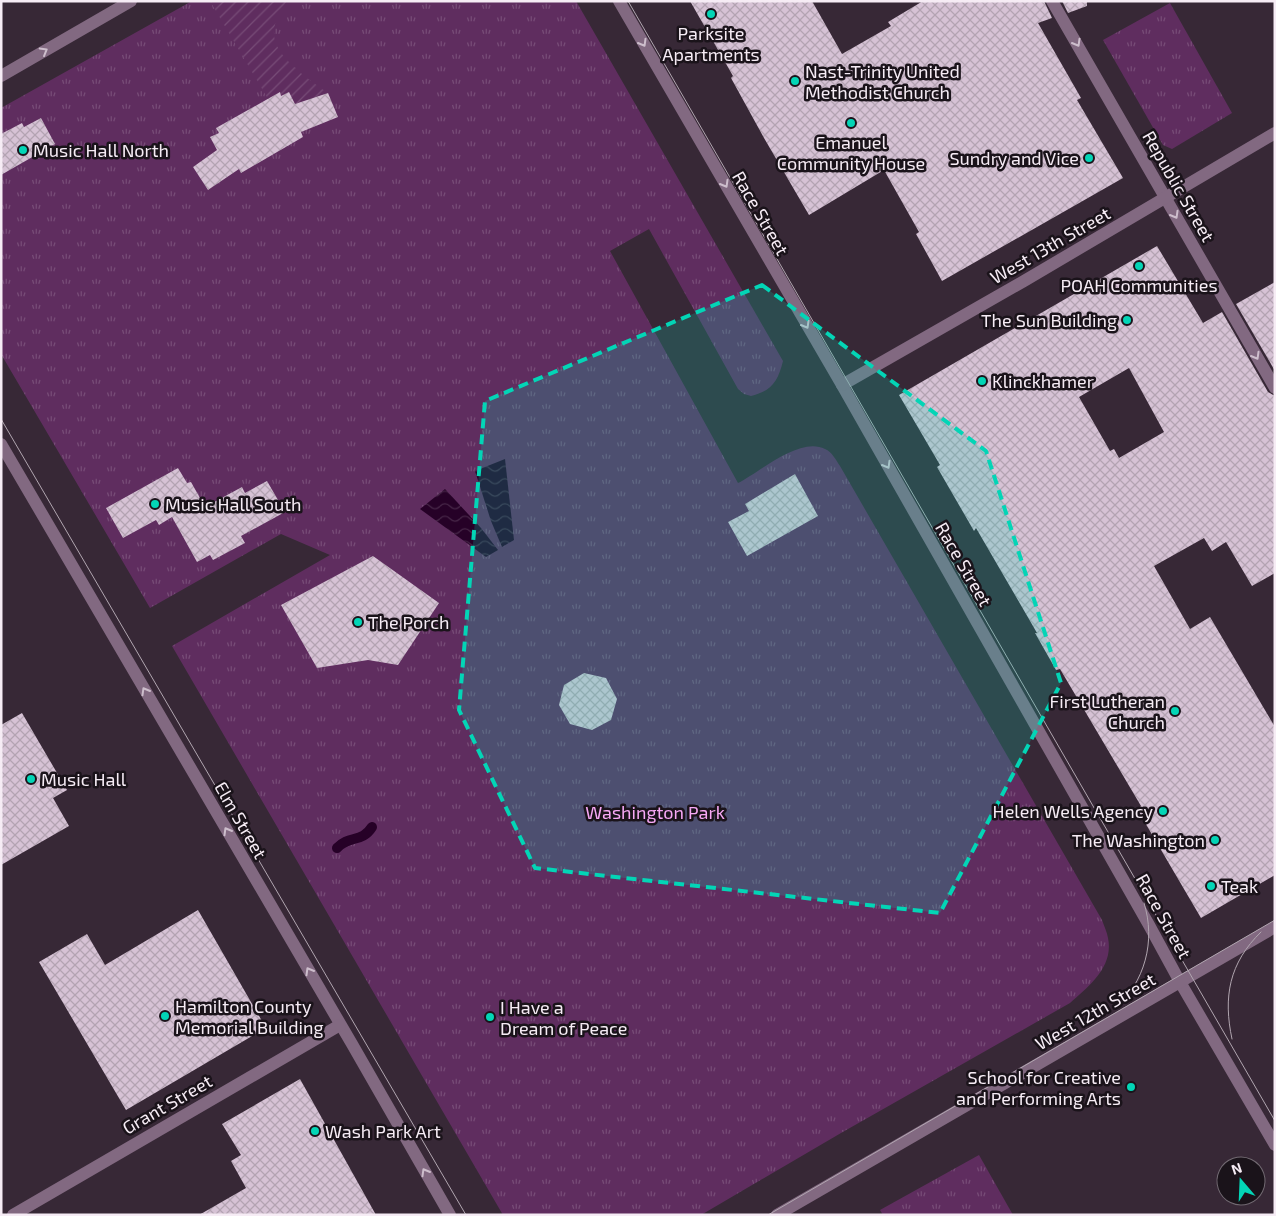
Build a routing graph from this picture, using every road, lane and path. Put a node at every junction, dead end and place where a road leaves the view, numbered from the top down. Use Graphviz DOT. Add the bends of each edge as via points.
graph roads {
  1 [pos="131,1"];
  2 [pos="619,1"];
  3 [pos="1052,1"];
  4 [pos="1,76"];
  5 [pos="1275,133"];
  6 [pos="1165,198"];
  7 [pos="842,385"];
  8 [pos="1275,388"];
  9 [pos="1,444"];
  10 [pos="1275,927"];
  11 [pos="1180,982"];
  12 [pos="340,1024"];
  13 [pos="1275,1145"];
  14 [pos="13,1215"];
  15 [pos="450,1215"];
  16 [pos="777,1215"];
  4 -- 1 [label="street, one-way"];
  2 -- 7 [label="street, Race Street, one-way"];
  3 -- 6 [label="street, Republic Street, one-way"];
  5 -- 6 [label="street, West 13th Street"];
  6 -- 7 [label="street, West 13th Street"];
  6 -- 8 [label="street, Republic Street, one-way"];
  7 -- 11 [label="street, Race Street, one-way"];
  12 -- 9 [label="street, Elm Street, one-way"];
  10 -- 11 [label="street, West 12th Street"];
  11 -- 13 [label="street, Race Street"];
  11 -- 16 [label="street, West 12th Street"];
  12 -- 14 [label="street, Grant Street"];
  15 -- 12 [label="street, Elm Street, one-way"];
}
